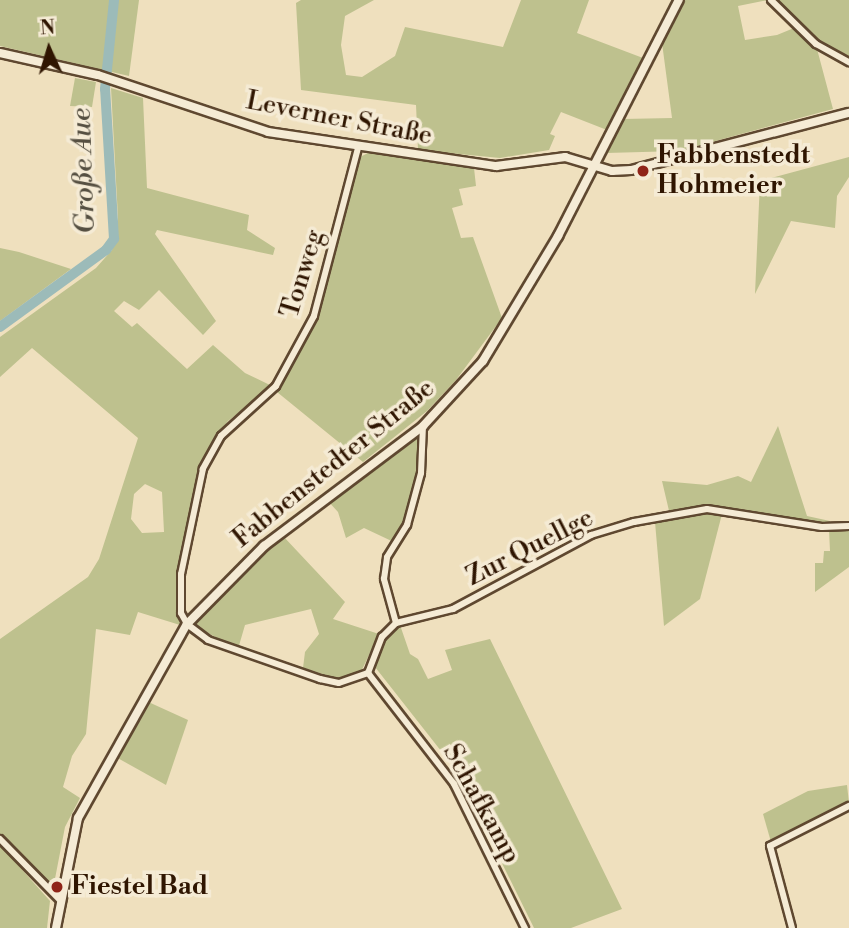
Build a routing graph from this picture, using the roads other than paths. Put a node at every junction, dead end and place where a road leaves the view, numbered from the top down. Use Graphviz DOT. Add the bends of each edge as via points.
graph roads {
  1 [pos="679,0"];
  2 [pos="772,0"];
  3 [pos="0,53"];
  4 [pos="849,62"];
  5 [pos="849,113"];
  6 [pos="358,148"];
  7 [pos="594,165"];
  8 [pos="423,426"];
  9 [pos="849,526"];
  10 [pos="397,623"];
  11 [pos="187,624"];
  12 [pos="368,673"];
  13 [pos="849,806"];
  14 [pos="0,839"];
  15 [pos="60,900"];
  16 [pos="56,928"];
  17 [pos="525,928"];
  18 [pos="792,928"];
  1 -- 7 [label="street, Fabbenstedter Straße"];
  2 -- 4 [label="street" via="816,44"];
  3 -- 6 [label="street, Leverner Straße" via="98,75 268,132"];
  5 -- 7 [label="street, Leverner Straße" via="631,170 612,171"];
  6 -- 7 [label="street, Leverner Straße" via="496,166 565,157"];
  6 -- 11 [label="street, Tonweg" via="314,316 276,386 220,436 203,469 181,574 181,613"];
  7 -- 8 [label="street, Fabbenstedter Straße" via="506,326 483,361"];
  8 -- 10 [label="street" via="421,473 407,525 387,556 384,579"];
  8 -- 11 [label="street, Fabbenstedter Straße" via="264,546"];
  9 -- 10 [label="street, Zur Quellge" via="822,527 707,509 634,522 591,535 453,609"];
  10 -- 12 [label="street" via="382,637"];
  11 -- 12 [label="street" via="208,640 320,679 339,683"];
  11 -- 15 [label="street, Fabbenstedter Straße" via="78,818"];
  12 -- 17 [label="street, Schafkamp" via="454,783"];
  13 -- 18 [label="street" via="770,846"];
  14 -- 15 [label="street"];
  15 -- 16 [label="street, Fabbenstedter Straße"];
}
